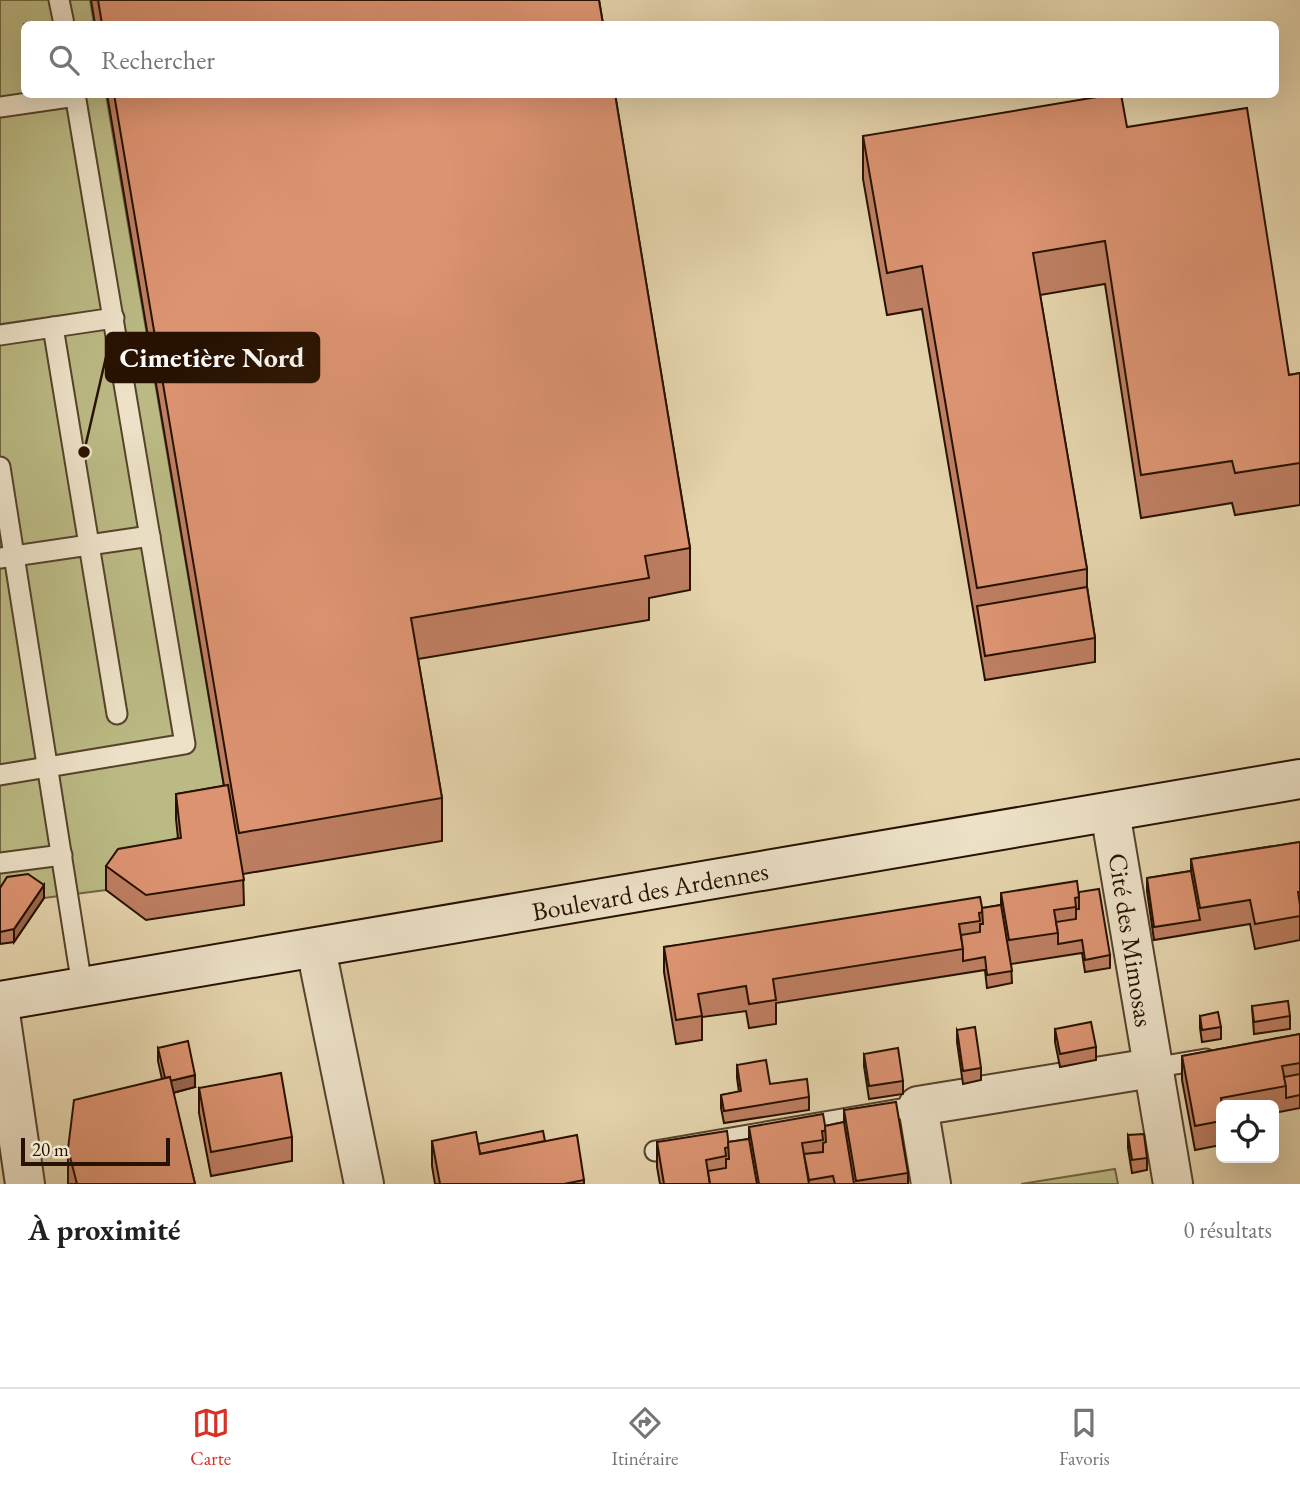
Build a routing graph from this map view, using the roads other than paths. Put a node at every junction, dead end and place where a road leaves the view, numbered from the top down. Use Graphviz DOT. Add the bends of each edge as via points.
graph roads {
  1 [pos="60,0"];
  2 [pos="64,21"];
  3 [pos="57,98"];
  4 [pos="77,98"];
  5 [pos="0,107"];
  6 [pos="114,318"];
  7 [pos="53,327"];
  8 [pos="0,335"];
  9 [pos="0,467"];
  10 [pos="150,536"];
  11 [pos="89,545"];
  12 [pos="7,557"];
  13 [pos="117,714"];
  14 [pos="48,766"];
  15 [pos="0,775"];
  16 [pos="1300,779"];
  17 [pos="1110,812"];
  18 [pos="62,855"];
  19 [pos="0,863"];
  20 [pos="316,948"];
  21 [pos="82,986"];
  22 [pos="0,1001"];
  23 [pos="0,1013"];
  24 [pos="1220,1056"];
  25 [pos="1152,1068"];
  26 [pos="918,1106"];
  27 [pos="655,1151"];
  28 [pos="26,1184"];
  29 [pos="363,1184"];
  30 [pos="931,1184"];
  31 [pos="1173,1184"];
  1 -- 2 [label="lane"];
  3 -- 5 [label="lane"];
  4 -- 6 [label="lane"];
  6 -- 7 [label="lane"];
  6 -- 10 [label="lane"];
  7 -- 8 [label="lane"];
  7 -- 11 [label="lane"];
  9 -- 12 [label="lane"];
  10 -- 11 [label="lane"];
  10 -- 14 [label="lane" via="185,744"];
  11 -- 12 [label="lane"];
  11 -- 13 [label="lane"];
  12 -- 14 [label="lane"];
  14 -- 15 [label="lane"];
  14 -- 18 [label="lane"];
  16 -- 17 [label="main road, Boulevard des Ardennes"];
  17 -- 20 [label="main road, Boulevard des Ardennes"];
  17 -- 25 [label="main road, Cité des Mimosas"];
  18 -- 19 [label="lane"];
  18 -- 21 [label="lane"];
  20 -- 21 [label="main road, Boulevard des Ardennes"];
  20 -- 29 [label="main road"];
  21 -- 22 [label="main road, Boulevard des Ardennes"];
  23 -- 28 [label="main road"];
  24 -- 25 [label="lane"];
  25 -- 26 [label="main road"];
  25 -- 31 [label="main road, Cité des Mimosas"];
  26 -- 27 [label="lane"];
  26 -- 30 [label="main road"];
}
